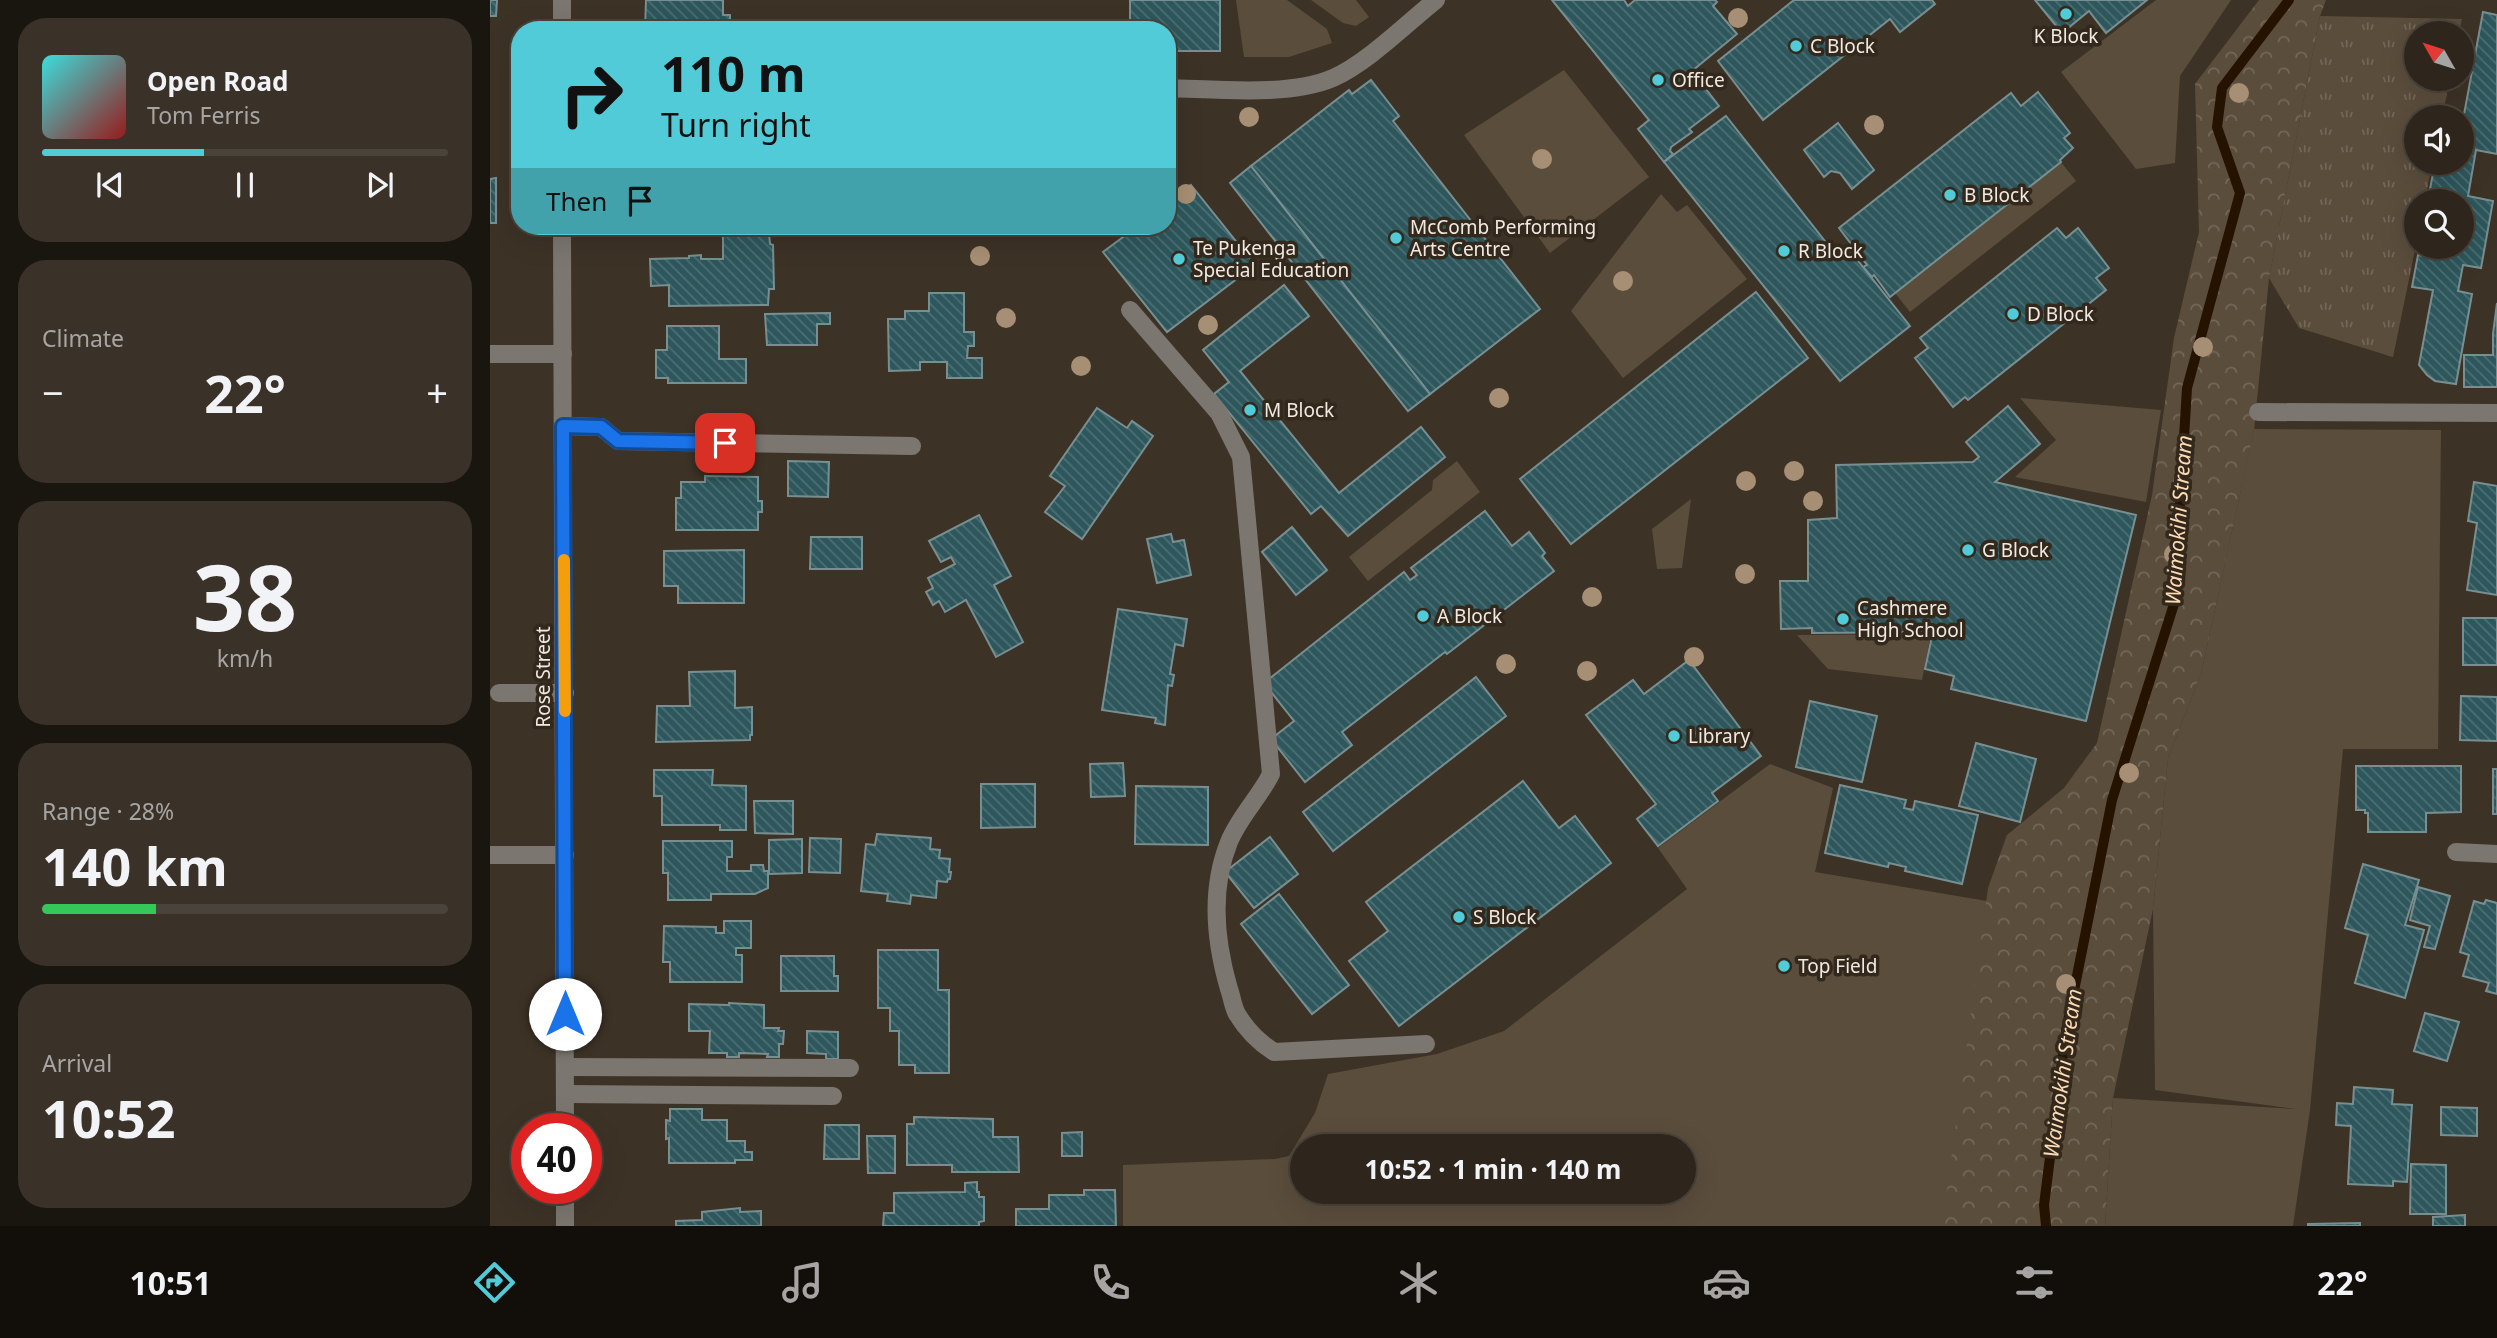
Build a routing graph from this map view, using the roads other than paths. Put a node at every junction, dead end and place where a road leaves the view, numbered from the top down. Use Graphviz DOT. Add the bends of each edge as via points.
graph roads {
  1 [pos="562,0"];
  2 [pos="1436,0"];
  3 [pos="562,21"];
  4 [pos="1176,88"];
  5 [pos="562,235"];
  6 [pos="1130,310"];
  7 [pos="490,354"];
  8 [pos="563,354"];
  9 [pos="2258,412"];
  10 [pos="2497,413"];
  11 [pos="563,426"];
  12 [pos="912,446"];
  13 [pos="499,693"];
  14 [pos="565,693"];
  15 [pos="2456,852"];
  16 [pos="2497,854"];
  17 [pos="490,855"];
  18 [pos="565,855"];
  19 [pos="1426,1044"];
  20 [pos="565,1067"];
  21 [pos="850,1068"];
  22 [pos="565,1094"];
  23 [pos="833,1096"];
  24 [pos="565,1113"];
  25 [pos="565,1204"];
  26 [pos="565,1226"];
  1 -- 3 [label="street"];
  2 -- 4 [label="street" via="1349,69 1316,84"];
  5 -- 8 [label="street, Rose Street"];
  6 -- 19 [label="street" via="1219,412 1241,457 1271,774 1229,842 1216,895 1220,959 1237,1013 1274,1052"];
  7 -- 8 [label="street"];
  8 -- 11 [label="street, Rose Street"];
  9 -- 10 [label="street"];
  11 -- 12 [label="street" via="601,427 618,441"];
  11 -- 14 [label="street, Rose Street"];
  13 -- 14 [label="street"];
  14 -- 18 [label="street, Rose Street"];
  15 -- 16 [label="street"];
  17 -- 18 [label="street"];
  18 -- 20 [label="street, Rose Street"];
  20 -- 21 [label="street"];
  20 -- 22 [label="street, Rose Street"];
  22 -- 23 [label="street"];
  22 -- 24 [label="street, Rose Street"];
  25 -- 26 [label="street"];
}
